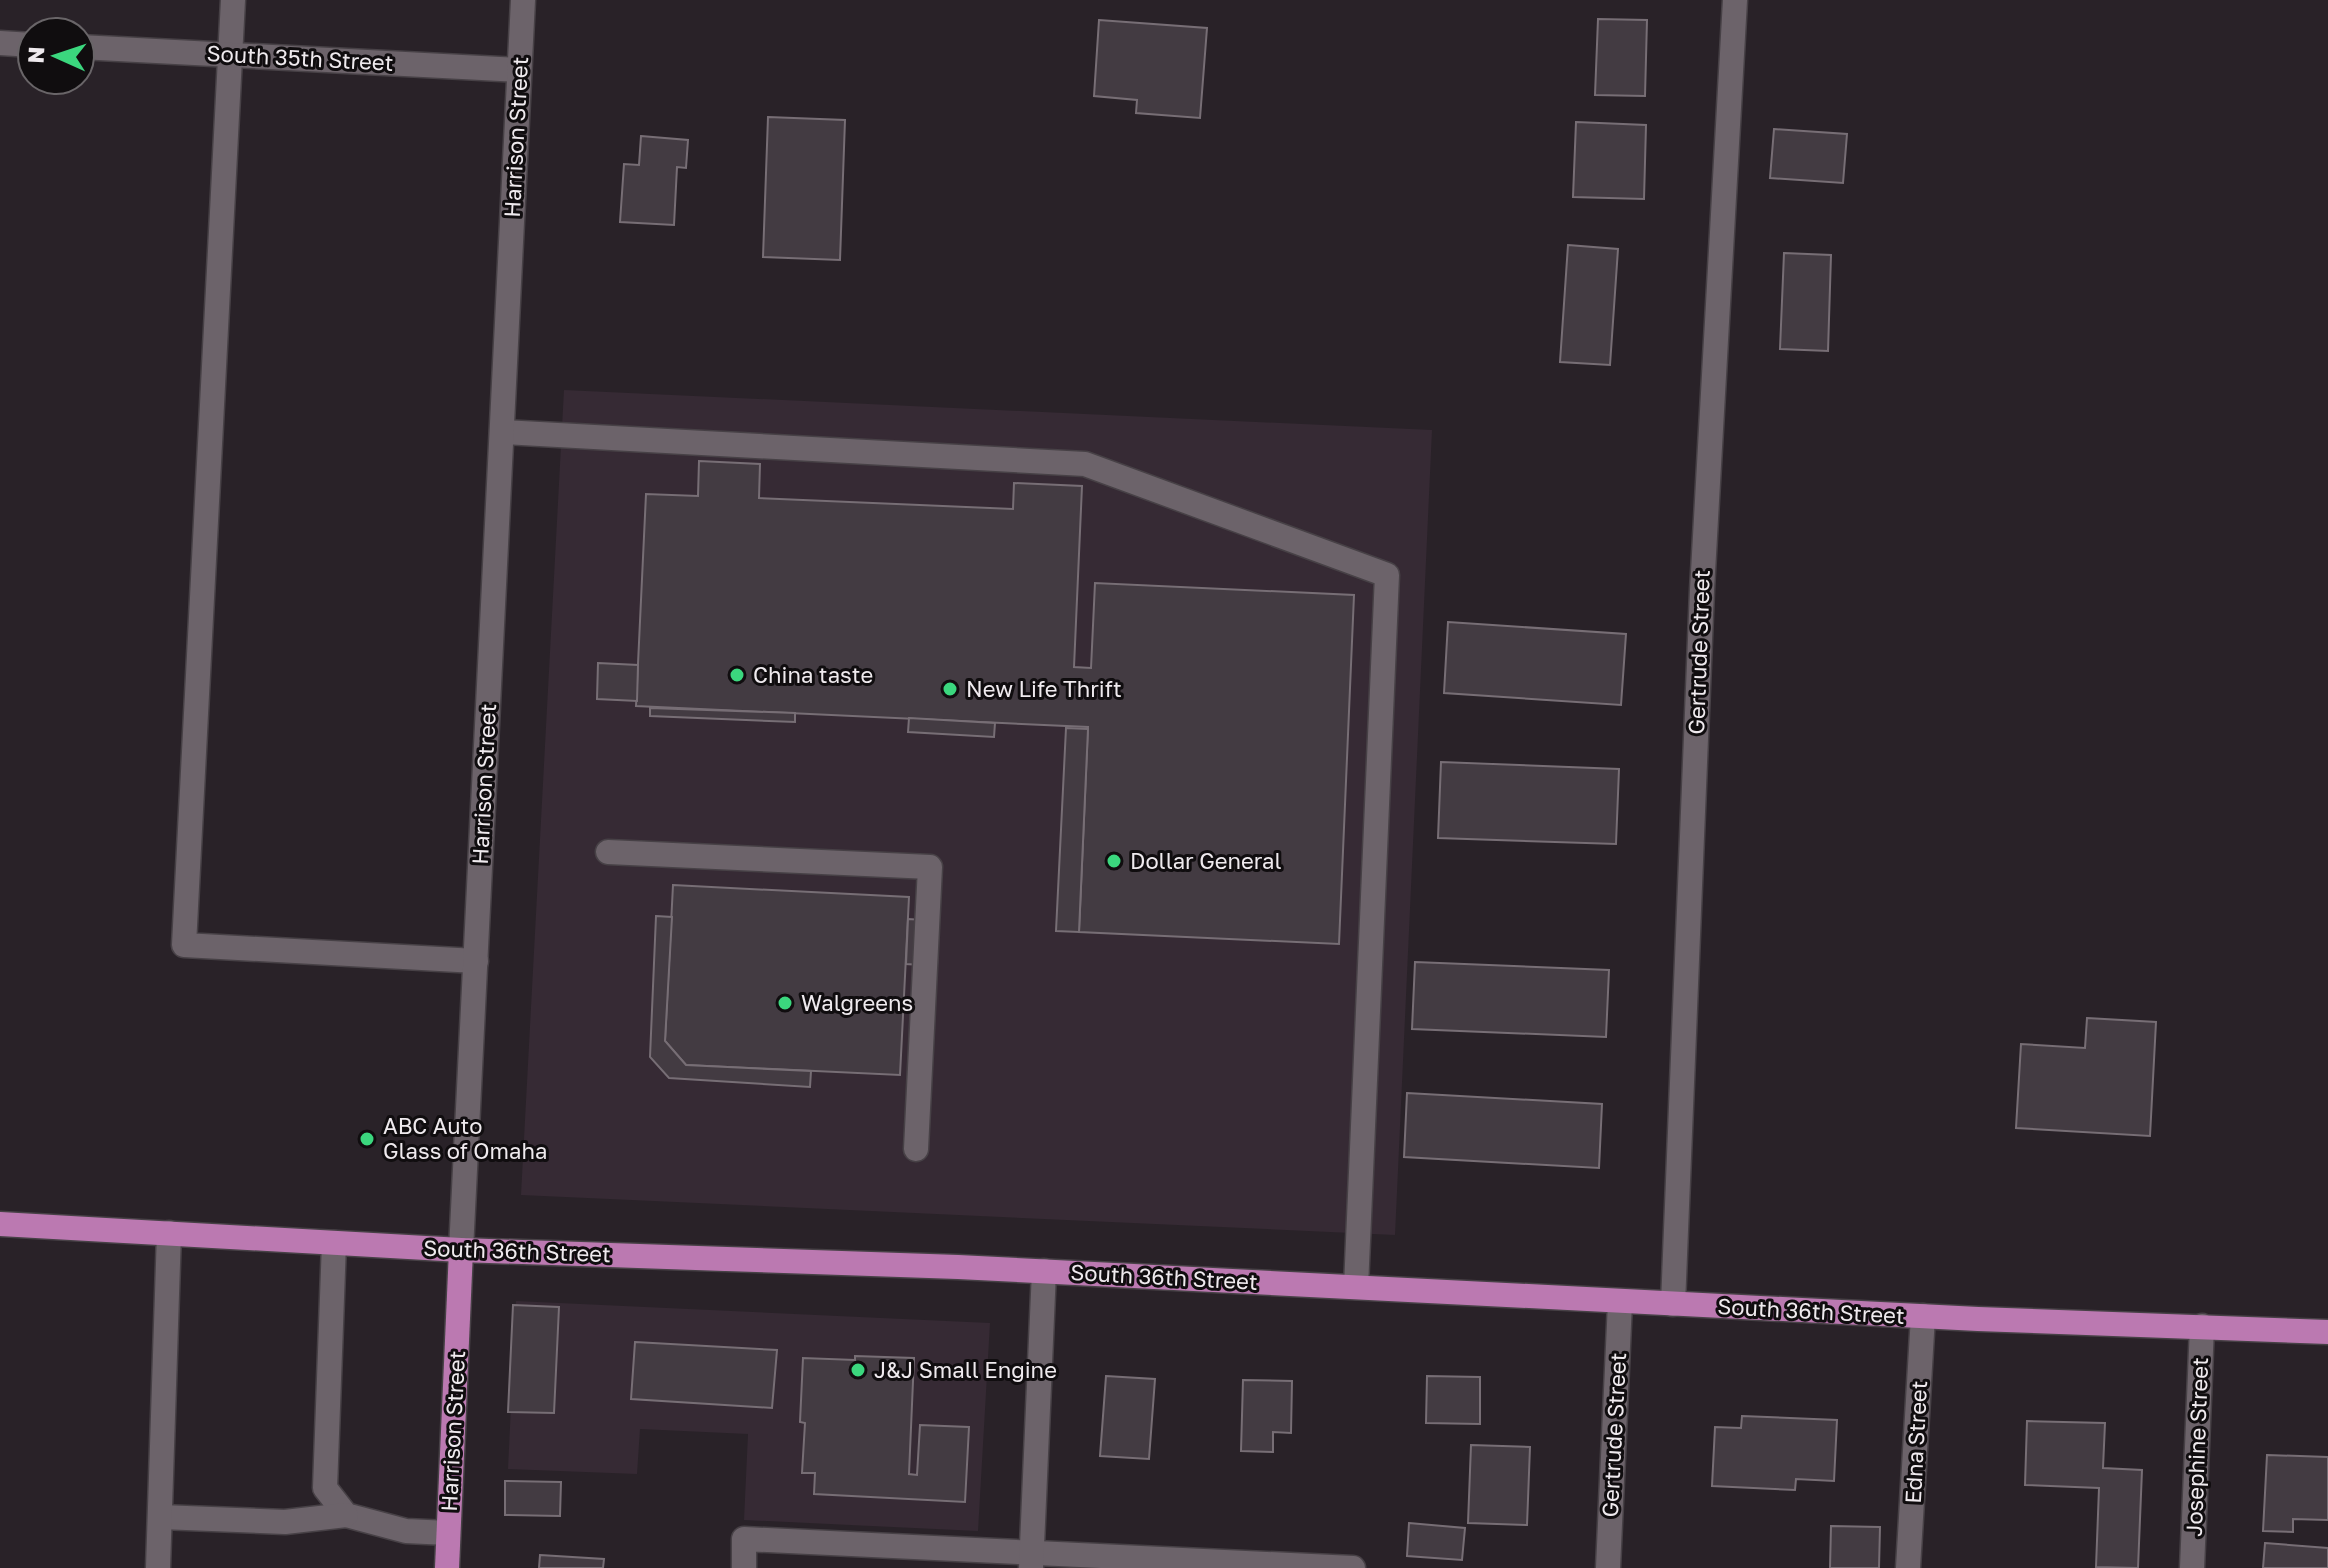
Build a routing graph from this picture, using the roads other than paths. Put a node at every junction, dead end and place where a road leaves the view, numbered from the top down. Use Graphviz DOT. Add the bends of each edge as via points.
graph roads {
  1 [pos="233,0"];
  2 [pos="523,0"];
  3 [pos="1735,0"];
  4 [pos="96,48"];
  5 [pos="230,55"];
  6 [pos="519,70"];
  7 [pos="502,432"];
  8 [pos="608,852"];
  9 [pos="476,961"];
  10 [pos="916,1149"];
  11 [pos="0,1224"];
  12 [pos="169,1233"];
  13 [pos="334,1243"];
  14 [pos="461,1250"];
  15 [pos="1044,1271"];
  16 [pos="1356,1287"];
  17 [pos="1620,1302"];
  18 [pos="1673,1304"];
  19 [pos="1923,1316"];
  20 [pos="2202,1326"];
  21 [pos="2328,1332"];
  22 [pos="346,1515"];
  23 [pos="161,1517"];
  24 [pos="448,1533"];
  25 [pos="1031,1560"];
  26 [pos="1323,1567"];
  27 [pos="158,1568"];
  28 [pos="447,1568"];
  29 [pos="744,1568"];
  30 [pos="1353,1568"];
  31 [pos="1608,1568"];
  32 [pos="1908,1568"];
  33 [pos="2192,1568"];
  1 -- 5 [label="street"];
  2 -- 6 [label="street, Harrison Street"];
  3 -- 18 [label="street, Gertrude Street" via="1702,590"];
  4 -- 5 [label="street, South 35th Street"];
  5 -- 6 [label="street, South 35th Street"];
  5 -- 9 [label="street" via="184,945"];
  6 -- 7 [label="street, Harrison Street"];
  7 -- 9 [label="street, Harrison Street"];
  7 -- 16 [label="street" via="1085,464 1387,575"];
  8 -- 10 [label="street" via="930,867"];
  9 -- 14 [label="street, Harrison Street"];
  11 -- 12 [label="main road, South 36th Street"];
  12 -- 13 [label="main road, South 36th Street"];
  12 -- 23 [label="street"];
  13 -- 14 [label="main road, South 36th Street"];
  13 -- 22 [label="street" via="325,1488"];
  14 -- 15 [label="main road, South 36th Street"];
  14 -- 24 [label="main road, Harrison Street"];
  15 -- 16 [label="main road, South 36th Street"];
  15 -- 25 [label="street"];
  16 -- 17 [label="main road, South 36th Street"];
  17 -- 18 [label="main road, South 36th Street"];
  17 -- 31 [label="street, Gertrude Street"];
  18 -- 19 [label="main road, South 36th Street"];
  19 -- 20 [label="main road, South 36th Street"];
  19 -- 32 [label="street, Edna Street"];
  20 -- 21 [label="main road, South 36th Street"];
  20 -- 33 [label="street, Josephine Street"];
  22 -- 23 [label="street" via="285,1522"];
  22 -- 24 [label="street" via="406,1531"];
  23 -- 27 [label="street"];
  24 -- 28 [label="main road, Harrison Street"];
  25 -- 26 [label="street"];
  25 -- 29 [label="street" via="744,1539"];
  26 -- 30 [label="street"];
}
